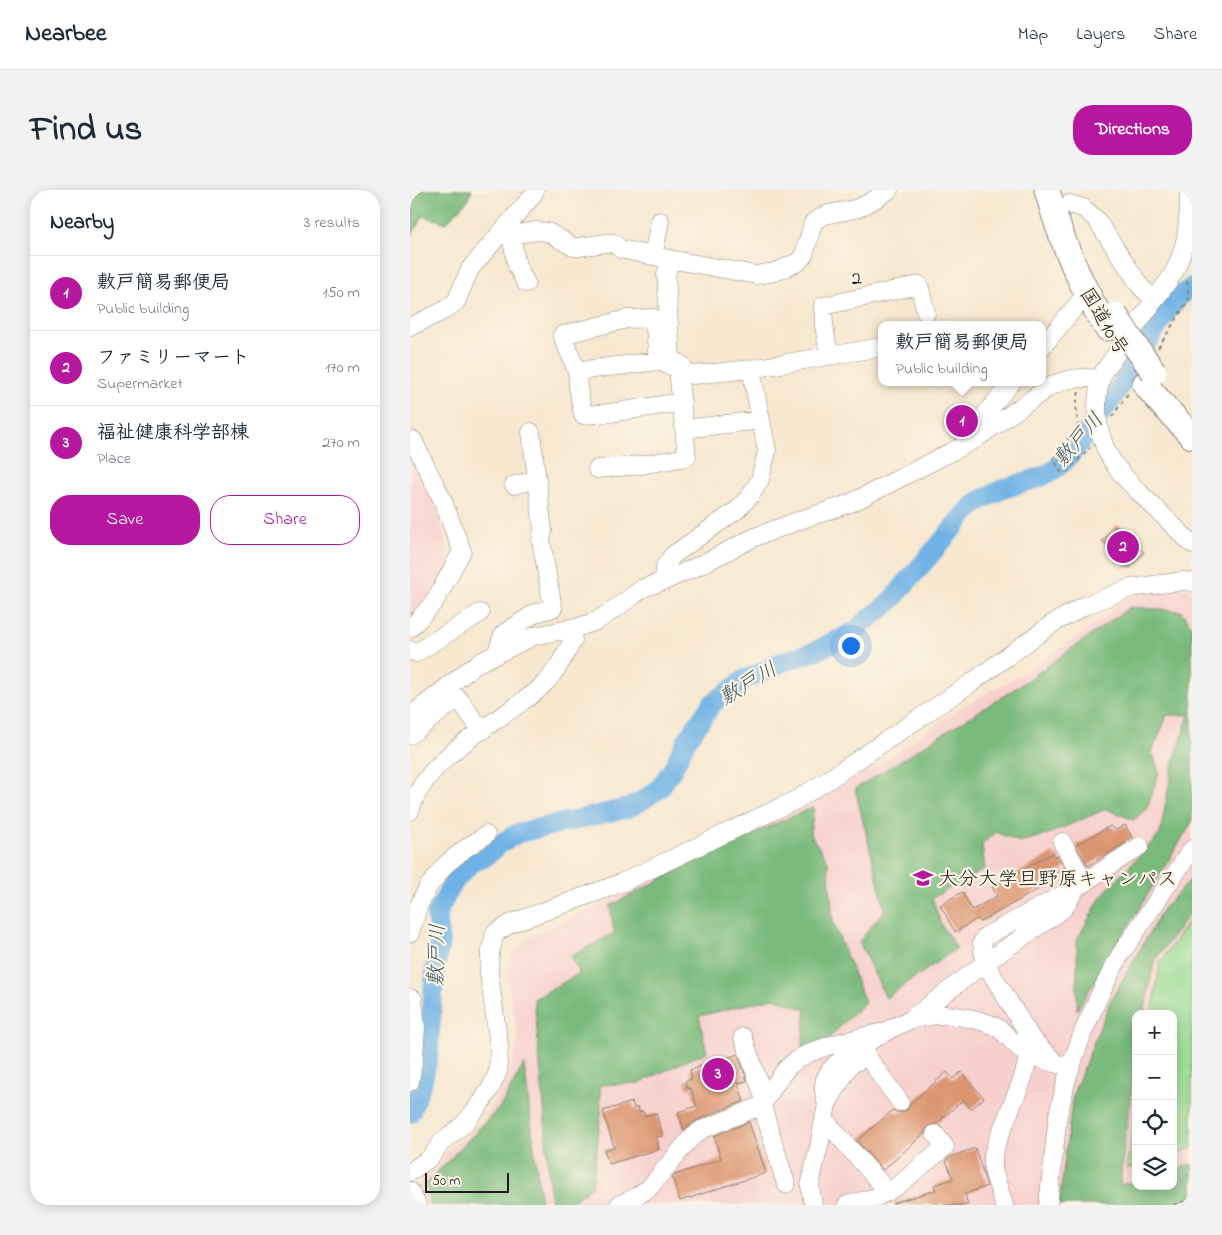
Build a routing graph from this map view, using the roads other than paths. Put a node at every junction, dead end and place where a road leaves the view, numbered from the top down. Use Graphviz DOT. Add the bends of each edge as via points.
graph roads {
  1 [pos="536,190"];
  2 [pos="889,190"];
  3 [pos="1047,190"];
  4 [pos="1189,190"];
  5 [pos="1067,197"];
  6 [pos="660,221"];
  7 [pos="508,232"];
  8 [pos="662,258"];
  9 [pos="526,283"];
  10 [pos="1087,293"];
  11 [pos="1154,300"];
  12 [pos="926,313"];
  13 [pos="1111,321"];
  14 [pos="410,327"];
  15 [pos="1046,342"];
  16 [pos="878,348"];
  17 [pos="829,356"];
  18 [pos="658,361"];
  19 [pos="751,369"];
  20 [pos="681,370"];
  21 [pos="577,371"];
  22 [pos="1101,378"];
  23 [pos="1150,378"];
  24 [pos="1009,386"];
  25 [pos="682,402"];
  26 [pos="1192,414"];
  27 [pos="761,420"];
  28 [pos="684,429"];
  29 [pos="531,432"];
  30 [pos="1192,436"];
  31 [pos="410,441"];
  32 [pos="955,450"];
  33 [pos="597,470"];
  34 [pos="537,480"];
  35 [pos="514,486"];
  36 [pos="1192,544"];
  37 [pos="664,581"];
  38 [pos="1192,582"];
  39 [pos="480,614"];
  40 [pos="410,628"];
  41 [pos="570,628"];
  42 [pos="410,650"];
  43 [pos="496,655"];
  44 [pos="410,716"];
  45 [pos="482,731"];
  46 [pos="410,735"];
  47 [pos="410,811"];
  48 [pos="486,835"];
  49 [pos="1062,842"];
  50 [pos="1140,846"];
  51 [pos="1192,849"];
  52 [pos="1081,885"];
  53 [pos="410,933"];
  54 [pos="985,963"];
  55 [pos="410,998"];
  56 [pos="909,1020"];
  57 [pos="885,1032"];
  58 [pos="743,1037"];
  59 [pos="865,1054"];
  60 [pos="1029,1054"];
  61 [pos="1063,1065"];
  62 [pos="410,1082"];
  63 [pos="763,1102"];
  64 [pos="900,1102"];
  65 [pos="826,1112"];
  66 [pos="935,1134"];
  67 [pos="410,1172"];
  68 [pos="786,1184"];
  69 [pos="410,1191"];
  70 [pos="888,1192"];
  71 [pos="417,1205"];
  72 [pos="619,1205"];
  73 [pos="813,1205"];
  74 [pos="847,1205"];
  75 [pos="1004,1205"];
  76 [pos="1048,1205"];
  1 -- 7 [label="street"];
  2 -- 8 [label="street" via="857,208 823,216 813,222 804,255 798,262 775,272 756,275"];
  3 -- 10 [label="highway, 国道10号" via="1061,234"];
  4 -- 11 [label="street" via="1188,227 1180,261"];
  5 -- 11 [label="street" via="1096,219 1141,287"];
  5 -- 13 [label="highway, 国道10号" via="1080,242"];
  6 -- 8 [label="street"];
  7 -- 8 [label="street" via="548,232 573,247 613,243 621,249"];
  7 -- 9 [label="street" via="517,266"];
  7 -- 14 [label="street" via="478,258 456,302"];
  8 -- 20 [label="street" via="666,274 671,358 682,365"];
  10 -- 13 [label="highway, 国道10号"];
  10 -- 15 [label="street"];
  11 -- 22 [label="street"];
  12 -- 17 [label="street, 2" via="919,285 823,306"];
  13 -- 23 [label="highway, 国道10号, bridge" via="1133,343"];
  16 -- 17 [label="street"];
  17 -- 19 [label="street"];
  18 -- 20 [label="street"];
  18 -- 21 [label="street"];
  18 -- 21 [label="street" via="654,318 628,319 562,336"];
  19 -- 20 [label="street" via="693,375"];
  19 -- 27 [label="street"];
  20 -- 25 [label="street"];
  21 -- 25 [label="street" via="583,414"];
  22 -- 32 [label="street" via="1071,378 1049,387"];
  22 -- 36 [label="street" via="1097,406 1105,447 1130,482"];
  23 -- 26 [label="highway, 国道10号"];
  23 -- 30 [label="highway, 国道10号" via="1166,408"];
  24 -- 32 [label="street"];
  25 -- 28 [label="street"];
  27 -- 28 [label="street"];
  27 -- 37 [label="street" via="767,450 760,480 737,510 673,555 665,566"];
  28 -- 33 [label="street" via="687,457"];
  29 -- 34 [label="street"];
  31 -- 40 [label="street" via="413,440 442,499 462,551 435,601"];
  32 -- 37 [label="street" via="848,504 755,537"];
  34 -- 35 [label="street"];
  34 -- 43 [label="street" via="543,531 541,540 553,608 535,613 503,634"];
  37 -- 41 [label="street" via="643,588 597,621"];
  38 -- 67 [label="street" via="1183,580 1138,586 1084,606 1052,624 971,683 796,800 621,883 512,923 495,933 489,973 499,1046 498,1072 464,1124 441,1143 430,1158"];
  39 -- 42 [label="street" via="416,653"];
  41 -- 43 [label="street" via="534,636"];
  41 -- 45 [label="street" via="573,640 555,671 540,688"];
  43 -- 44 [label="street" via="478,663"];
  45 -- 46 [label="street" via="458,698"];
  45 -- 47 [label="street" via="435,768 422,784"];
  48 -- 53 [label="street" via="445,865 428,887"];
  49 -- 52 [label="street"];
  50 -- 52 [label="street"];
  51 -- 61 [label="street" via="1116,963 1075,1052"];
  52 -- 54 [label="street" via="986,936 982,943"];
  54 -- 56 [label="street"];
  54 -- 61 [label="street" via="1031,1038"];
  55 -- 62 [label="street" via="413,999 416,1028"];
  56 -- 57 [label="street"];
  56 -- 60 [label="street" via="944,1015 985,1022"];
  57 -- 59 [label="street" via="867,1044"];
  57 -- 63 [label="street" via="800,1057 787,1067"];
  58 -- 63 [label="street"];
  59 -- 64 [label="street"];
  59 -- 65 [label="street" via="864,1058 850,1065"];
  60 -- 61 [label="street"];
  60 -- 75 [label="street" via="1024,1078 993,1155 993,1170"];
  61 -- 76 [label="street"];
  63 -- 68 [label="street"];
  63 -- 72 [label="street" via="701,1130 649,1188"];
  65 -- 70 [label="street"];
  65 -- 73 [label="street" via="810,1186"];
  66 -- 70 [label="street" via="945,1147"];
  69 -- 71 [label="street"];
  70 -- 74 [label="street"];
}
